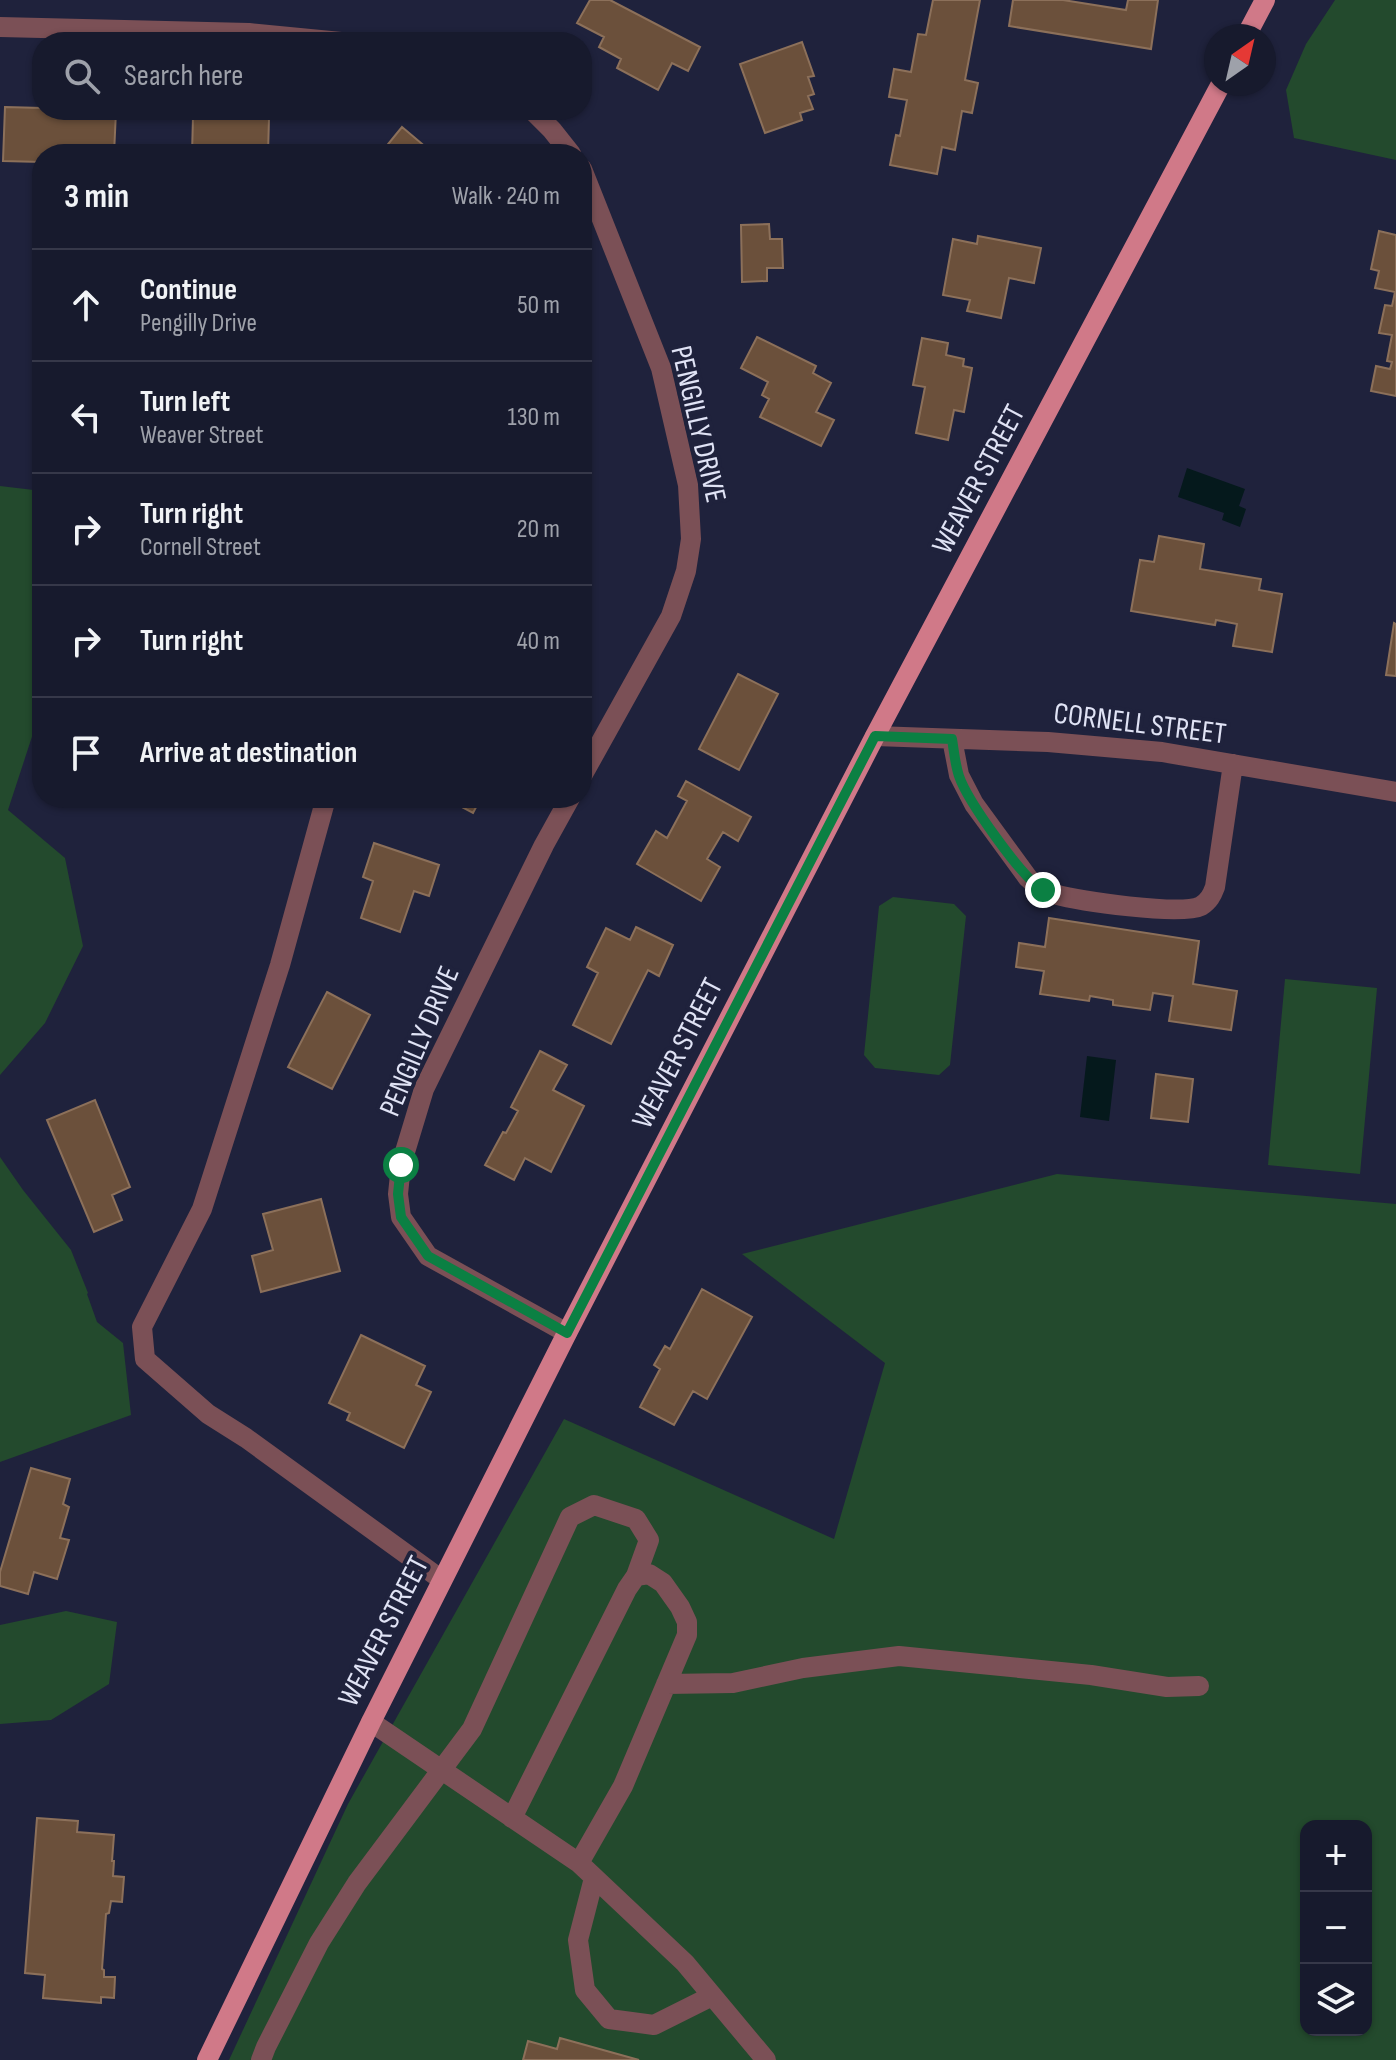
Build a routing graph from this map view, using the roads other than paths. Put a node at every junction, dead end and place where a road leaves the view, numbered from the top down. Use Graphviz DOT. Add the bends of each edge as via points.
graph roads {
  1 [pos="1265,0"];
  2 [pos="1252,24"];
  3 [pos="0,27"];
  4 [pos="208,32"];
  5 [pos="1215,96"];
  6 [pos="542,120"];
  7 [pos="563,144"];
  8 [pos="592,194"];
  9 [pos="875,736"];
  10 [pos="952,739"];
  11 [pos="592,758"];
  12 [pos="1233,764"];
  13 [pos="1396,792"];
  14 [pos="323,808"];
  15 [pos="564,808"];
  16 [pos="567,1333"];
  17 [pos="636,1576"];
  18 [pos="442,1580"];
  19 [pos="666,1684"];
  20 [pos="1199,1686"];
  21 [pos="371,1722"];
  22 [pos="441,1770"];
  23 [pos="512,1818"];
  24 [pos="586,1870"];
  25 [pos="712,1996"];
  26 [pos="207,2060"];
  27 [pos="261,2060"];
  28 [pos="766,2060"];
  1 -- 2 [label="main road"];
  3 -- 4 [label="street"];
  5 -- 9 [label="main road, WEAVER STREET"];
  6 -- 7 [label="street"];
  8 -- 11 [label="street, PENGILLY DRIVE" via="661,368 688,485 691,539 671,616"];
  9 -- 10 [label="street, CORNELL STREET"];
  9 -- 16 [label="main road, WEAVER STREET"];
  10 -- 12 [label="street, CORNELL STREET" via="1162,752"];
  10 -- 12 [label="street" via="959,775 974,804 1035,886 1107,904 1182,910 1210,898"];
  12 -- 13 [label="street, CORNELL STREET"];
  14 -- 18 [label="street" via="280,965 202,1209 142,1327 145,1359 208,1414"];
  15 -- 16 [label="street, PENGILLY DRIVE" via="424,1089 401,1165 398,1194 401,1217 428,1256"];
  16 -- 18 [label="main road, WEAVER STREET"];
  17 -- 19 [label="street" via="649,1574 663,1583 687,1622 687,1635"];
  17 -- 22 [label="street" via="649,1540 636,1519 594,1505 570,1517 472,1729"];
  17 -- 23 [label="street"];
  18 -- 21 [label="main road, WEAVER STREET"];
  19 -- 20 [label="street" via="733,1683 899,1656 1167,1687"];
  19 -- 24 [label="street"];
  21 -- 22 [label="street"];
  21 -- 26 [label="main road, WEAVER STREET"];
  22 -- 23 [label="street"];
  22 -- 27 [label="street" via="319,1943"];
  23 -- 24 [label="street"];
  24 -- 25 [label="street" via="685,1963"];
  24 -- 25 [label="street" via="578,1940 585,1990 609,2019 654,2025"];
  25 -- 28 [label="street"];
}
